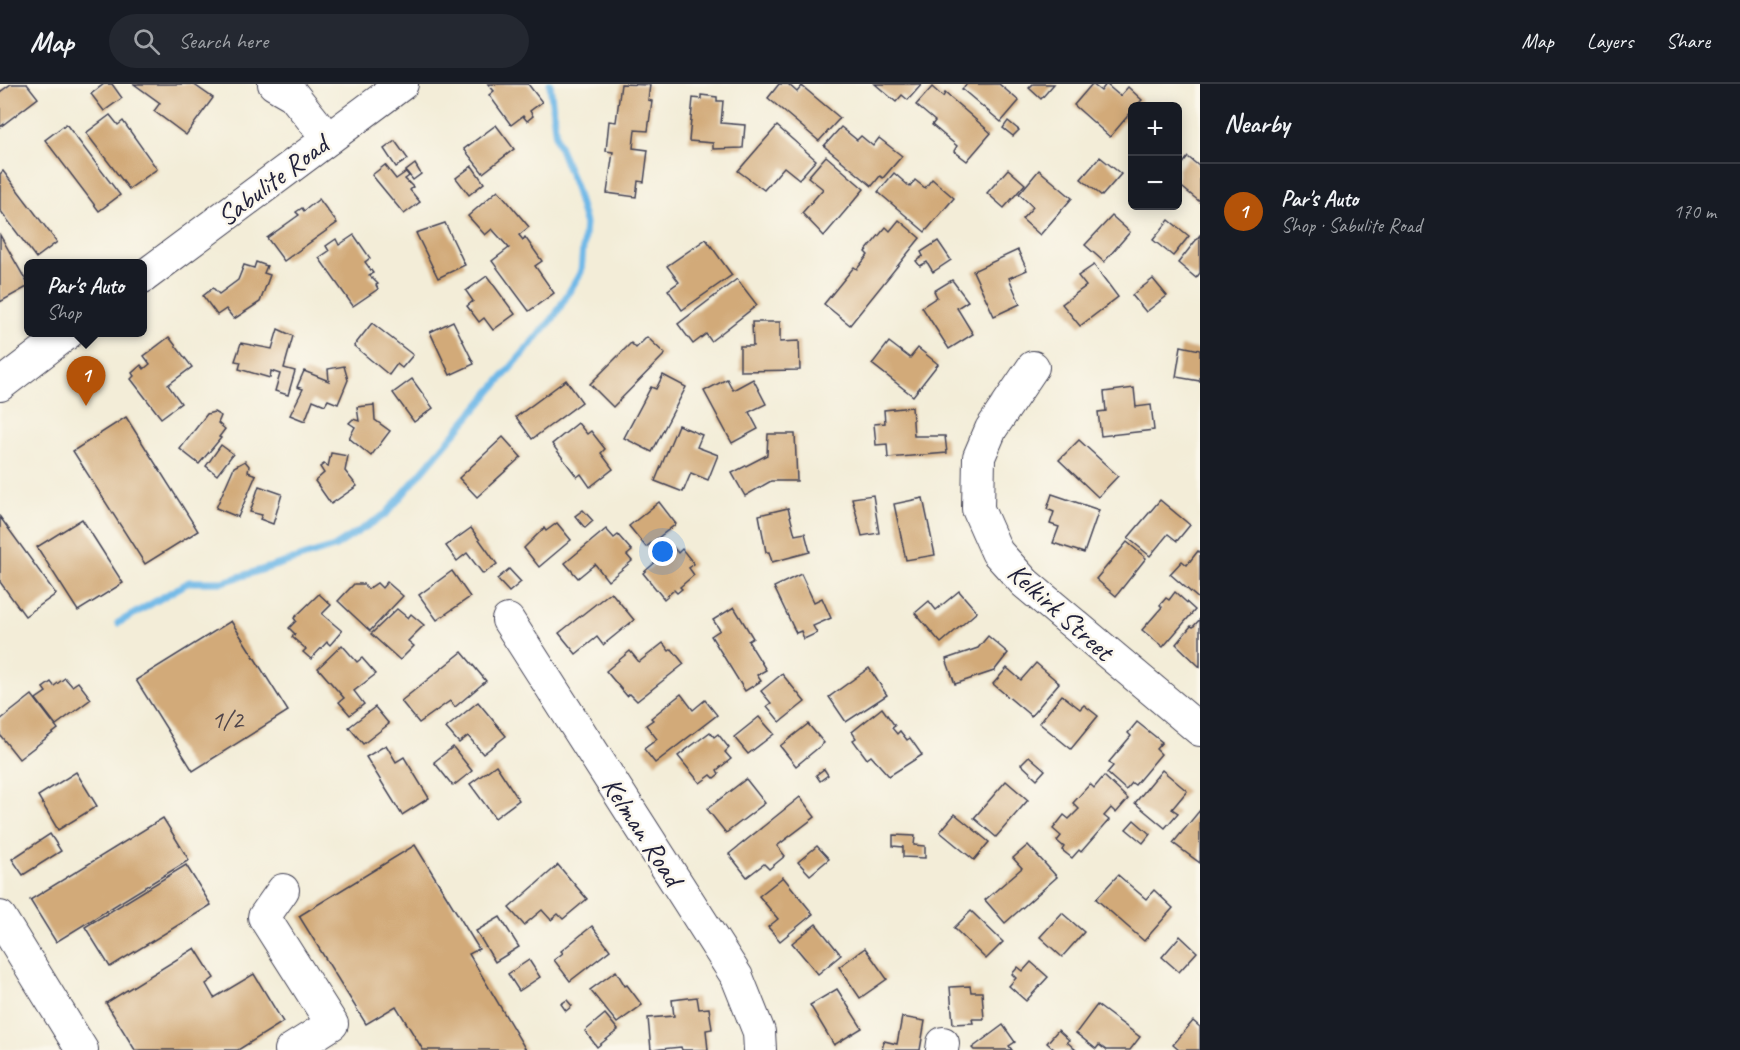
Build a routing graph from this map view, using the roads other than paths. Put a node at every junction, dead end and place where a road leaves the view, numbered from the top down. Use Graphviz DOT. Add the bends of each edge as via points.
graph roads {
  1 [pos="274,84"];
  2 [pos="402,84"];
  3 [pos="319,145"];
  4 [pos="147,274"];
  5 [pos="64,337"];
  6 [pos="1033,367"];
  7 [pos="0,385"];
  8 [pos="508,620"];
  9 [pos="1200,730"];
  10 [pos="283,890"];
  11 [pos="0,917"];
  12 [pos="82,1050"];
  13 [pos="291,1050"];
  14 [pos="760,1050"];
  1 -- 3 [label="street" via="293,95"];
  2 -- 3 [label="street, Sabulite Road"];
  3 -- 4 [label="street, Sabulite Road"];
  5 -- 7 [label="street"];
  6 -- 9 [label="street, Kelkirk Street" via="991,429 979,457 978,509 996,552 1025,583"];
  8 -- 14 [label="street, Kelman Road" via="737,976 759,1032"];
  10 -- 13 [label="street" via="264,917 332,1024"];
  11 -- 12 [label="street"];
}
